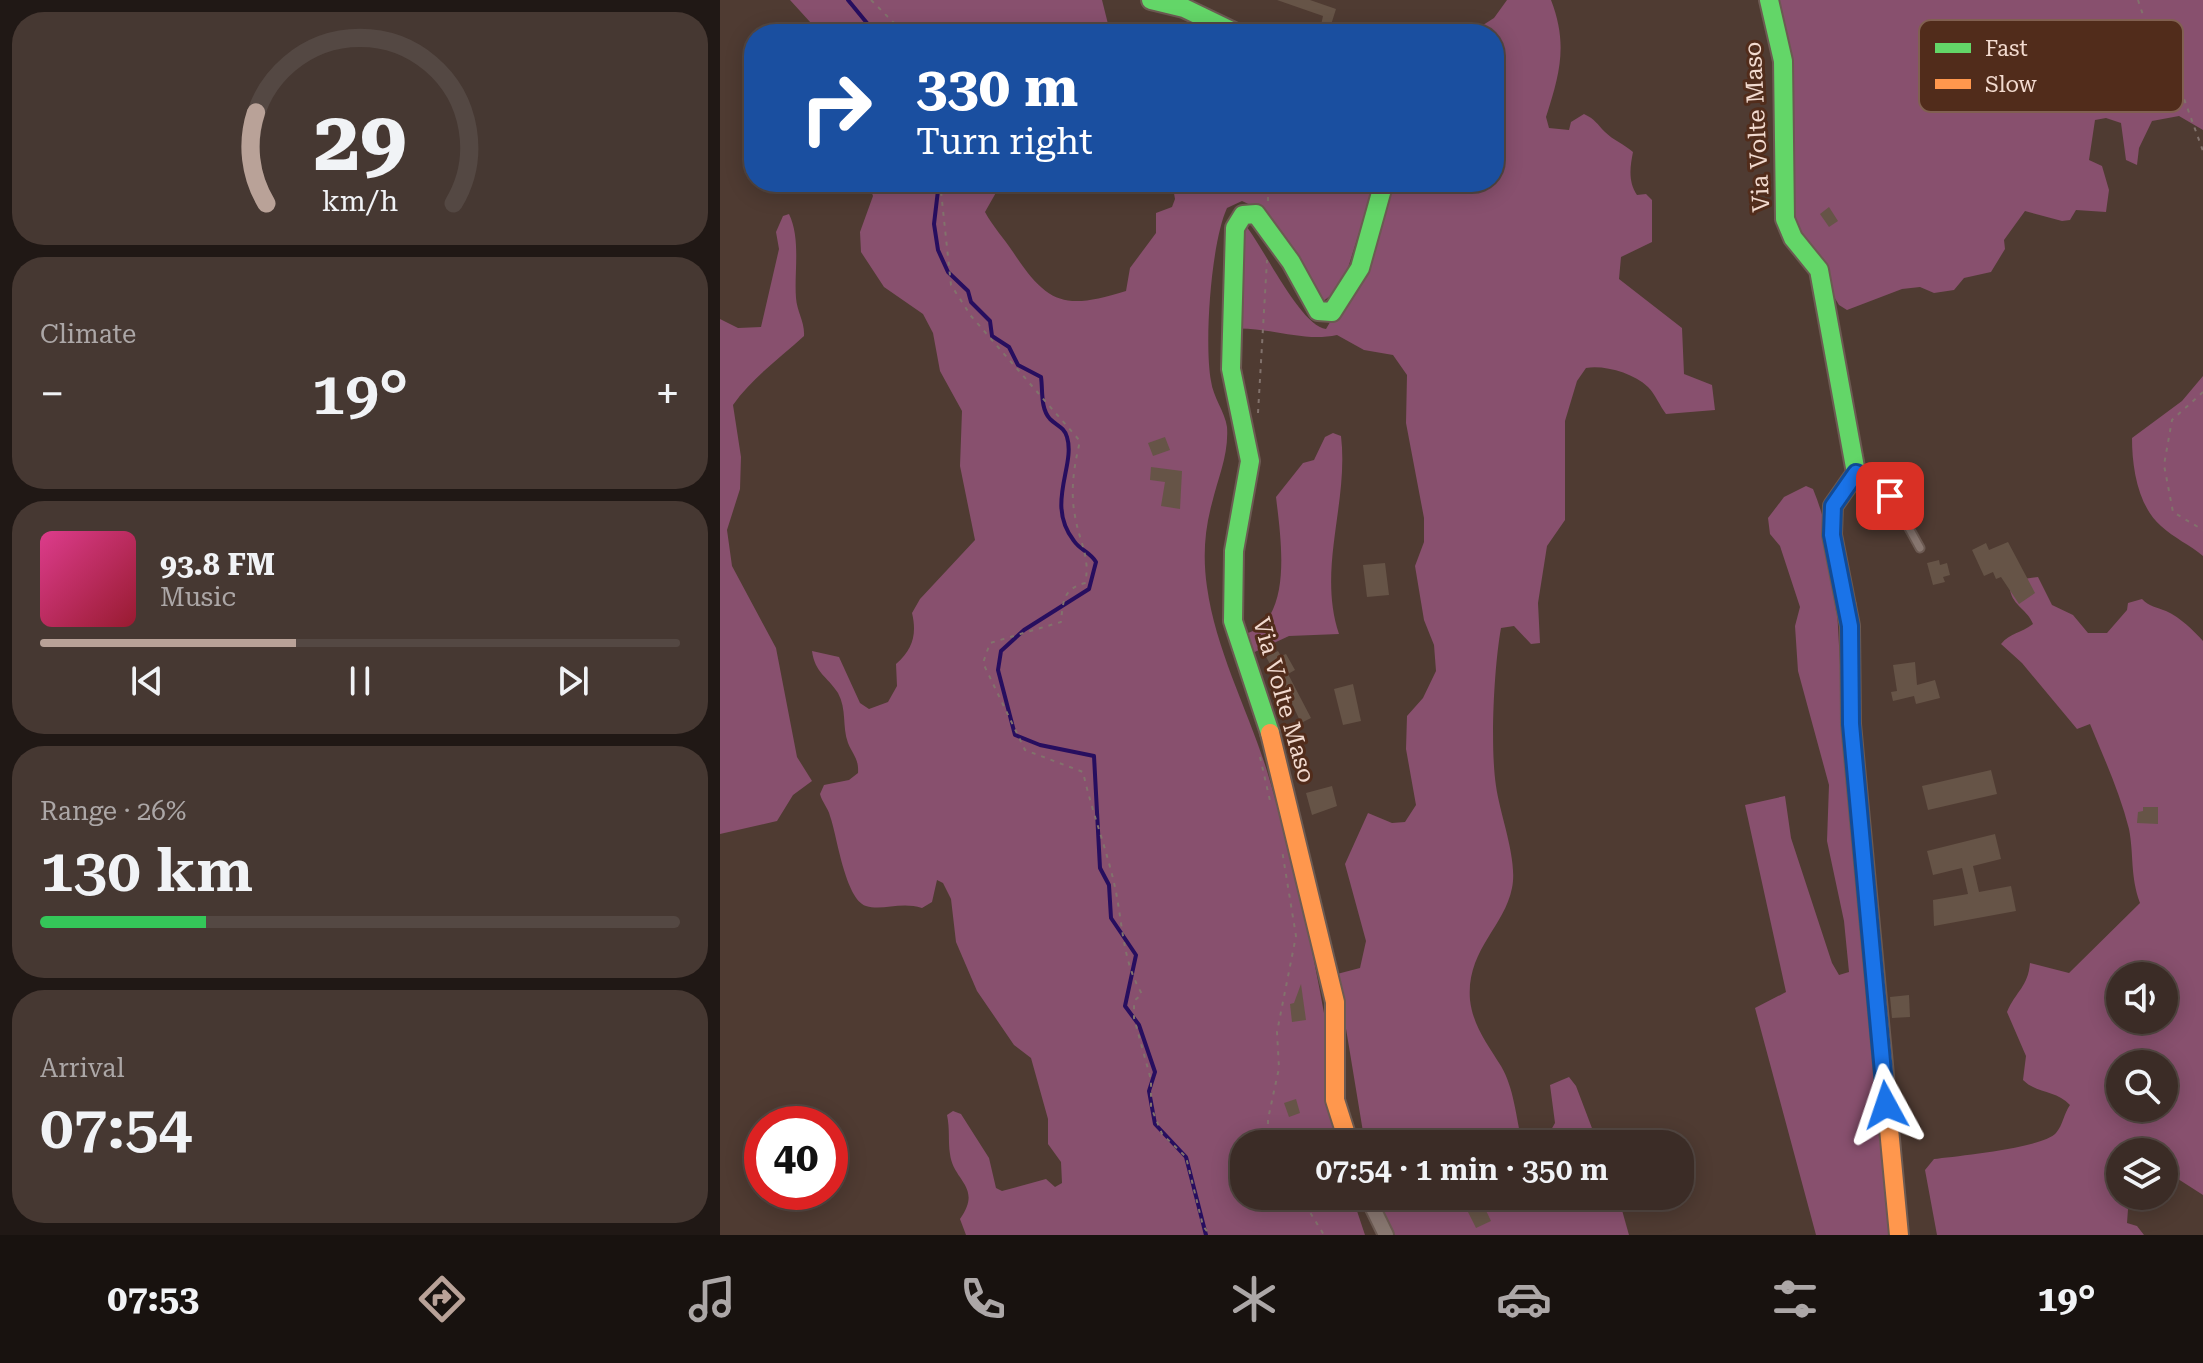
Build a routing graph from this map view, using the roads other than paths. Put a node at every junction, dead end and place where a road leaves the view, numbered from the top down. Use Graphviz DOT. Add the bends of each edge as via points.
graph roads {
  1 [pos="1151,0"];
  2 [pos="1769,0"];
  3 [pos="1217,24"];
  4 [pos="1382,192"];
  5 [pos="1856,473"];
  6 [pos="1920,548"];
  7 [pos="1345,1130"];
  8 [pos="1374,1210"];
  9 [pos="1386,1235"];
  10 [pos="1899,1235"];
  1 -- 3 [label="street"];
  2 -- 5 [label="street, Via Volte Maso" via="1783,61 1785,219 1819,270"];
  4 -- 7 [label="street, Via Volte Maso" via="1372,235 1347,295 1332,312 1318,311 1256,214 1243,215 1235,228 1230,307 1231,369 1250,461 1234,551 1233,621 1278,756 1335,1002 1335,1100"];
  5 -- 6 [label="lane" via="1890,496"];
  5 -- 10 [label="street" via="1833,506 1832,535 1850,626 1851,724"];
  8 -- 9 [label="street"];
}
